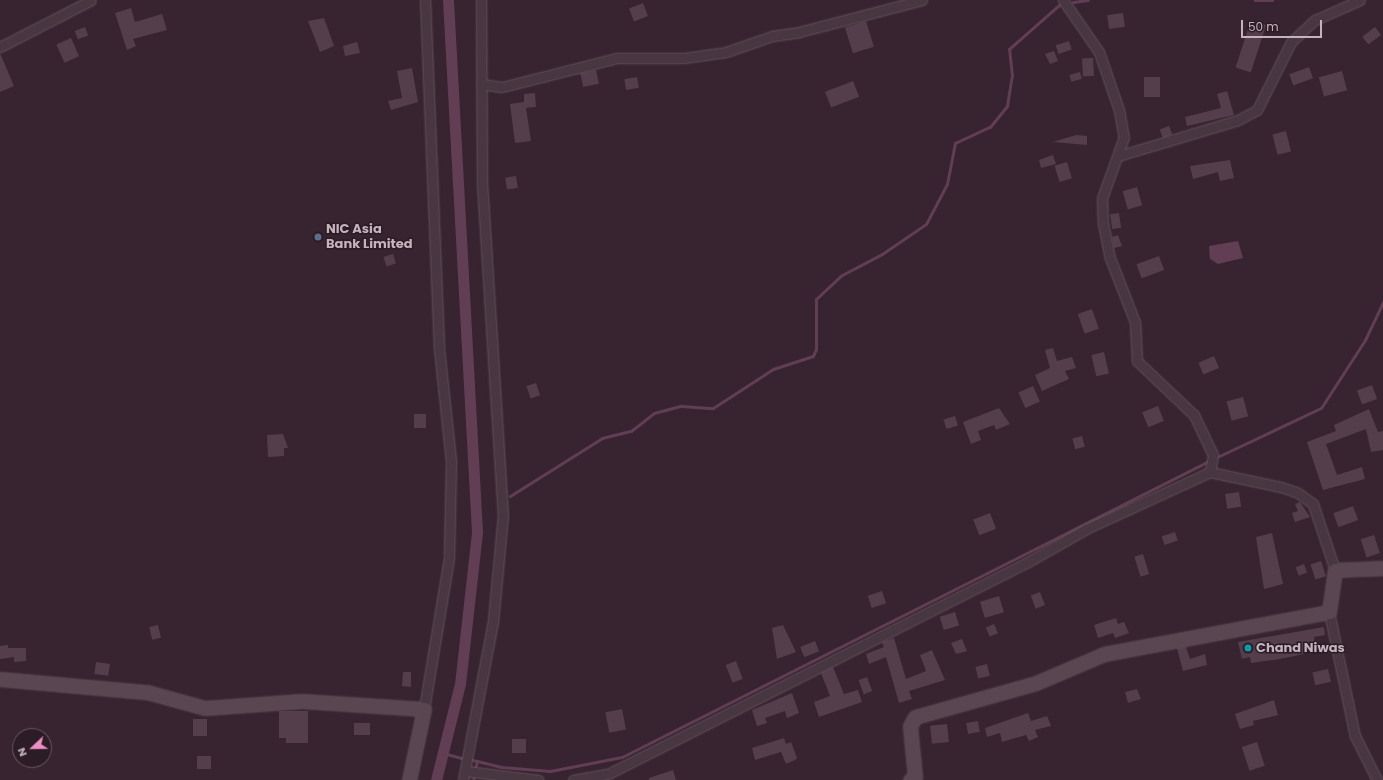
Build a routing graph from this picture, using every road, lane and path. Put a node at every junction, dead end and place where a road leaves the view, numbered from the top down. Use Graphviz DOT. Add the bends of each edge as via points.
graph roads {
  1 [pos="91,0"];
  2 [pos="425,0"];
  3 [pos="481,0"];
  4 [pos="922,0"];
  5 [pos="1063,0"];
  6 [pos="1360,0"];
  7 [pos="0,47"];
  8 [pos="481,84"];
  9 [pos="1118,156"];
  10 [pos="1212,463"];
  11 [pos="1383,568"];
  12 [pos="1335,570"];
  13 [pos="1329,612"];
  14 [pos="0,679"];
  15 [pos="424,709"];
  16 [pos="466,771"];
  17 [pos="409,780"];
  18 [pos="463,780"];
  19 [pos="538,780"];
  20 [pos="573,780"];
  21 [pos="910,780"];
  22 [pos="1378,780"];
  1 -- 7 [label="street"];
  2 -- 15 [label="street" via="439,348 451,461 449,558"];
  3 -- 8 [label="street"];
  4 -- 8 [label="street" via="799,32 772,36 726,52 684,58 617,58 502,87"];
  5 -- 9 [label="street" via="1099,52 1111,85 1124,137"];
  6 -- 9 [label="street" via="1315,20 1291,42 1257,110 1238,120"];
  8 -- 16 [label="street" via="482,182 503,516 493,621"];
  9 -- 10 [label="street" via="1108,173 1102,198 1103,223 1110,258 1135,322 1137,361 1194,415"];
  10 -- 12 [label="street" via="1298,493 1313,504"];
  10 -- 20 [label="street" via="1026,563 608,774"];
  11 -- 12 [label="street"];
  12 -- 13 [label="street"];
  13 -- 21 [label="street" via="1104,654 1036,683 927,712 915,717 910,726 915,777"];
  13 -- 22 [label="street" via="1355,736"];
  14 -- 15 [label="street" via="147,692 205,708 302,701"];
  15 -- 17 [label="street"];
  16 -- 18 [label="street"];
  16 -- 19 [label="street"];
}
